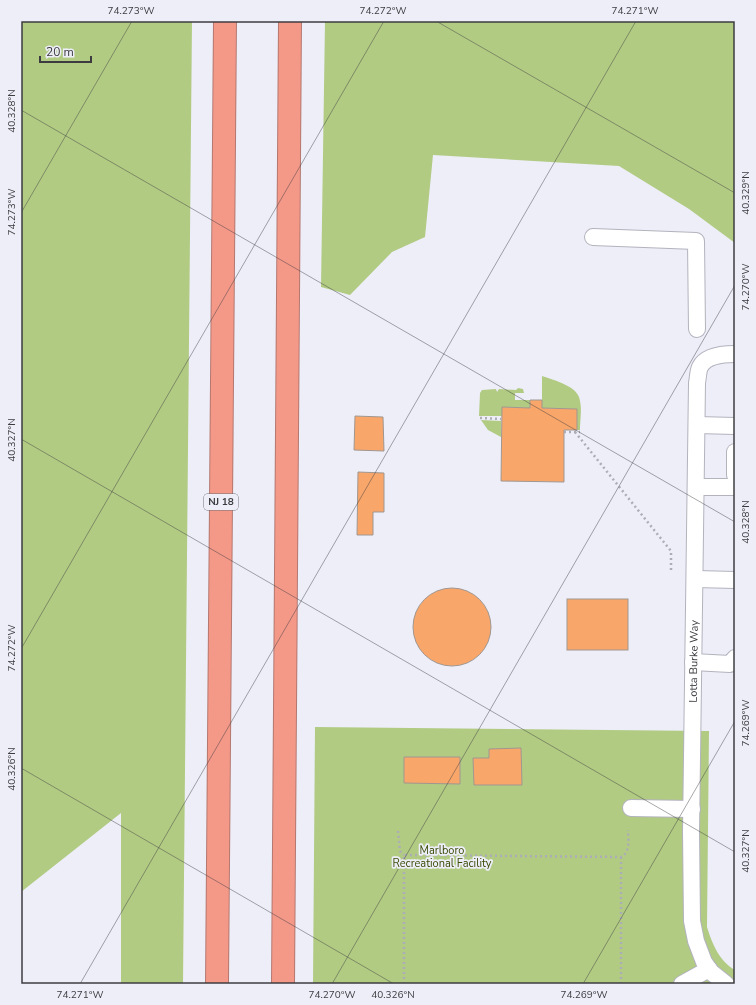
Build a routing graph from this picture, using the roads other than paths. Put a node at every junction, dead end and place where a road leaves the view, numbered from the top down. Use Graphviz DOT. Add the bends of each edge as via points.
graph roads {
  1 [pos="225,21"];
  2 [pos="290,21"];
  3 [pos="593,237"];
  4 [pos="697,329"];
  5 [pos="735,354"];
  6 [pos="697,425"];
  7 [pos="735,426"];
  8 [pos="735,452"];
  9 [pos="735,475"];
  10 [pos="696,487"];
  11 [pos="735,487"];
  12 [pos="696,579"];
  13 [pos="735,580"];
  14 [pos="735,658"];
  15 [pos="693,662"];
  16 [pos="631,808"];
  17 [pos="692,809"];
  18 [pos="709,969"];
  19 [pos="217,984"];
  20 [pos="282,984"];
  21 [pos="682,984"];
  22 [pos="726,984"];
  1 -- 19 [label="highway, NJ 18"];
  2 -- 20 [label="highway"];
  3 -- 4 [label="lane" via="696,241"];
  5 -- 6 [label="lane, Lotta Burke Way" via="711,358 700,366 697,382"];
  6 -- 7 [label="lane"];
  6 -- 10 [label="lane, Lotta Burke Way"];
  8 -- 9 [label="lane"];
  10 -- 11 [label="lane"];
  10 -- 12 [label="lane, Lotta Burke Way"];
  12 -- 13 [label="lane"];
  12 -- 15 [label="lane, Lotta Burke Way"];
  14 -- 15 [label="lane" via="730,664"];
  15 -- 17 [label="lane, Lotta Burke Way"];
  16 -- 17 [label="lane"];
  17 -- 18 [label="lane, Lotta Burke Way" via="692,921 696,941"];
  18 -- 21 [label="lane"];
  18 -- 22 [label="lane, Lotta Burke Way"];
}
